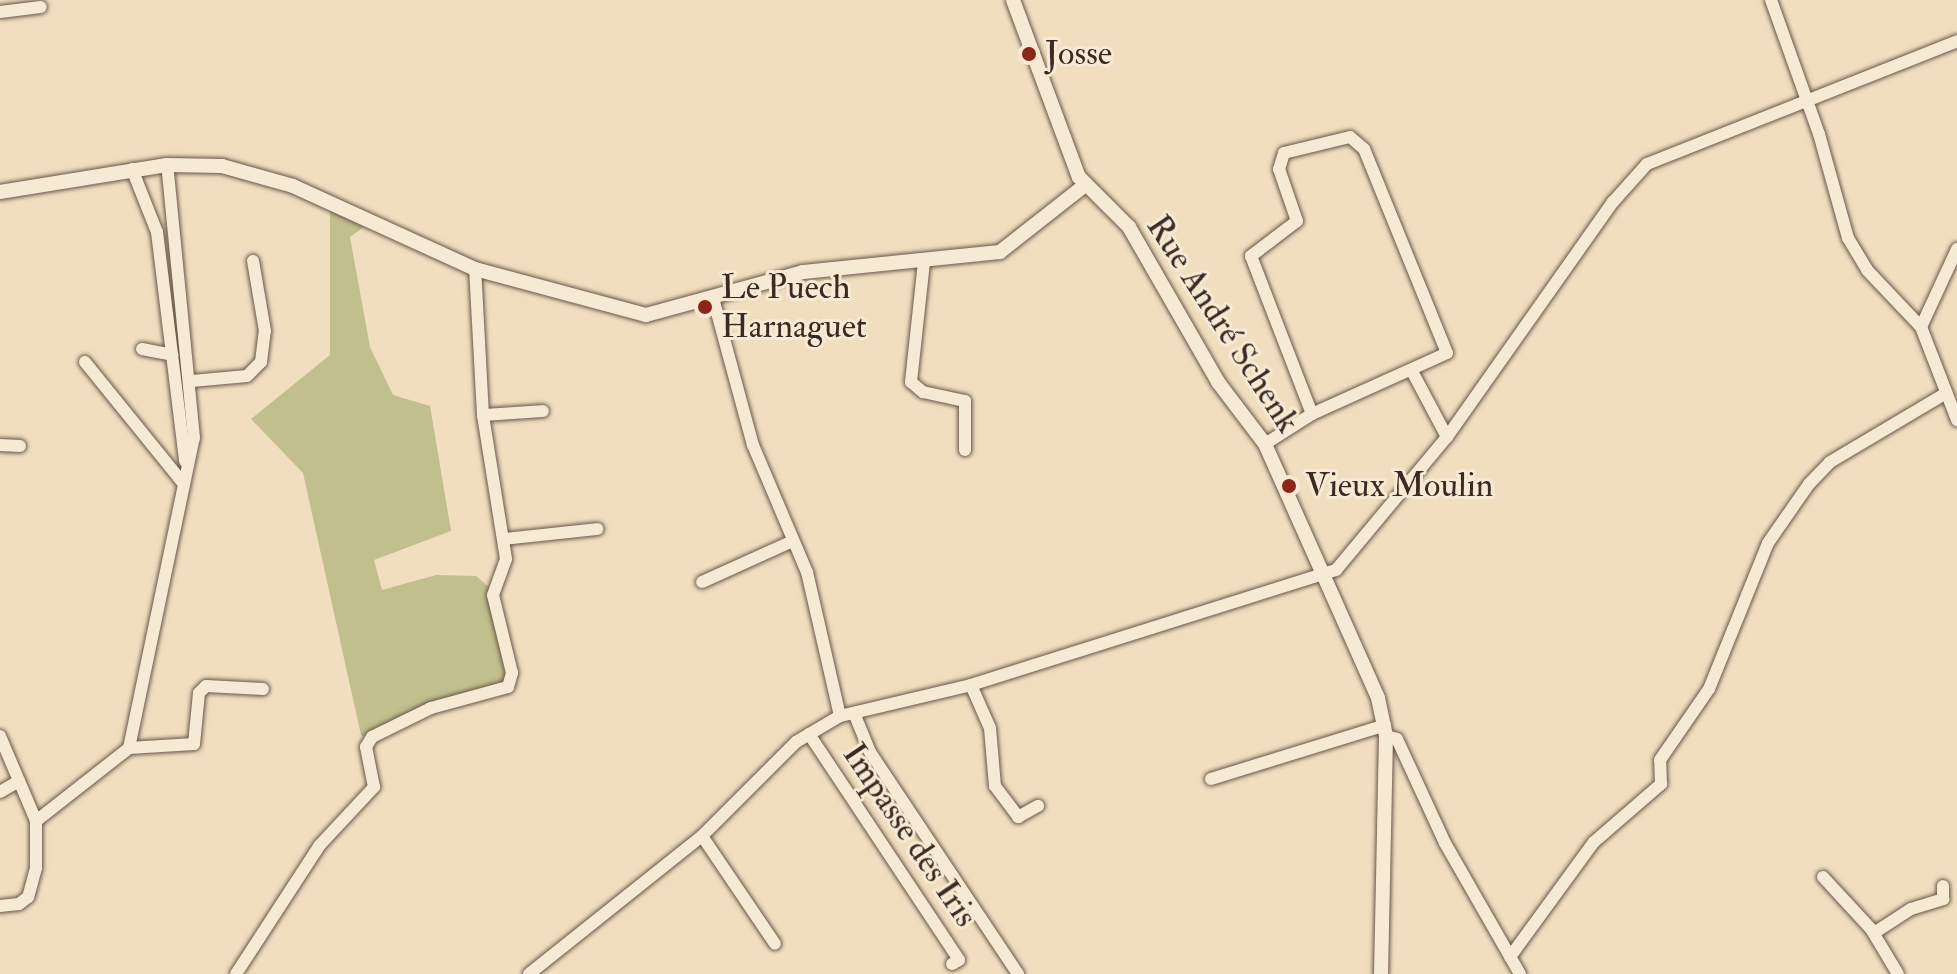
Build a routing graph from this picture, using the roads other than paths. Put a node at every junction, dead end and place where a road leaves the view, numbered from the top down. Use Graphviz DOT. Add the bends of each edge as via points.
graph roads {
  1 [pos="1013,0"];
  2 [pos="1771,0"];
  3 [pos="41,7"];
  4 [pos="0,12"];
  5 [pos="1957,41"];
  6 [pos="1809,104"];
  7 [pos="167,165"];
  8 [pos="132,169"];
  9 [pos="1084,186"];
  10 [pos="0,192"];
  11 [pos="1957,249"];
  12 [pos="253,261"];
  13 [pos="924,262"];
  14 [pos="475,269"];
  15 [pos="713,298"];
  16 [pos="1921,327"];
  17 [pos="142,349"];
  18 [pos="172,355"];
  19 [pos="85,362"];
  20 [pos="1413,373"];
  21 [pos="192,381"];
  22 [pos="1943,395"];
  23 [pos="543,411"];
  24 [pos="1312,414"];
  25 [pos="483,415"];
  26 [pos="1957,420"];
  27 [pos="1447,437"];
  28 [pos="1265,444"];
  29 [pos="0,445"];
  30 [pos="20,446"];
  31 [pos="965,450"];
  32 [pos="187,468"];
  33 [pos="183,483"];
  34 [pos="597,529"];
  35 [pos="504,539"];
  36 [pos="793,541"];
  37 [pos="1323,577"];
  38 [pos="702,582"];
  39 [pos="971,685"];
  40 [pos="263,689"];
  41 [pos="854,713"];
  42 [pos="840,716"];
  43 [pos="1385,730"];
  44 [pos="809,734"];
  45 [pos="0,736"];
  46 [pos="129,748"];
  47 [pos="1211,779"];
  48 [pos="19,781"];
  49 [pos="0,792"];
  50 [pos="1038,806"];
  51 [pos="36,821"];
  52 [pos="702,836"];
  53 [pos="1823,877"];
  54 [pos="1943,886"];
  55 [pos="0,906"];
  56 [pos="1874,933"];
  57 [pos="775,944"];
  58 [pos="1510,957"];
  59 [pos="952,964"];
  60 [pos="236,974"];
  61 [pos="529,974"];
  62 [pos="1018,974"];
  63 [pos="1381,974"];
  64 [pos="1520,974"];
  65 [pos="1898,974"];
  1 -- 9 [label="street, Rue André Schenk"];
  2 -- 6 [label="street"];
  3 -- 4 [label="street"];
  5 -- 6 [label="street"];
  6 -- 16 [label="street" via="1848,238 1867,270"];
  6 -- 27 [label="street" via="1647,164 1613,202"];
  7 -- 8 [label="street"];
  7 -- 14 [label="street" via="222,166 293,186"];
  7 -- 21 [label="street"];
  8 -- 10 [label="street"];
  8 -- 18 [label="street" via="157,232"];
  9 -- 13 [label="street" via="1000,252"];
  9 -- 28 [label="street, Rue André Schenk" via="1129,227 1218,382"];
  11 -- 16 [label="street"];
  12 -- 21 [label="street" via="265,331 261,362 247,376"];
  13 -- 15 [label="street" via="803,272"];
  13 -- 31 [label="street" via="911,382 923,392 965,401"];
  14 -- 15 [label="street" via="646,315"];
  14 -- 25 [label="street"];
  15 -- 36 [label="street" via="753,445"];
  16 -- 22 [label="street"];
  17 -- 18 [label="street"];
  18 -- 32 [label="street"];
  19 -- 33 [label="street"];
  20 -- 24 [label="street"];
  20 -- 24 [label="street" via="1443,360 1448,346 1360,140 1292,148 1279,169 1297,221 1255,249 1250,266"];
  20 -- 27 [label="street"];
  21 -- 32 [label="street" via="194,438"];
  22 -- 26 [label="street"];
  22 -- 58 [label="street" via="1830,462 1809,484 1768,543 1709,689 1660,760 1661,784 1594,842"];
  23 -- 25 [label="street"];
  24 -- 28 [label="street"];
  25 -- 35 [label="street"];
  27 -- 37 [label="street" via="1336,570"];
  28 -- 37 [label="street, Rue André Schenk"];
  29 -- 30 [label="street"];
  32 -- 33 [label="street"];
  33 -- 46 [label="street"];
  34 -- 35 [label="street"];
  35 -- 60 [label="street" via="506,559 493,595 512,673 508,687 431,708 372,737 366,747 374,787 319,846"];
  36 -- 38 [label="street"];
  36 -- 42 [label="street" via="807,572"];
  37 -- 39 [label="street"];
  37 -- 43 [label="street, Rue André Schenk"];
  39 -- 41 [label="street"];
  39 -- 50 [label="street" via="990,728 995,786 1018,817"];
  40 -- 46 [label="street" via="206,686 199,693 194,744"];
  41 -- 42 [label="street"];
  41 -- 62 [label="street" via="870,752 1012,954"];
  42 -- 44 [label="street"];
  43 -- 47 [label="street"];
  43 -- 58 [label="street" via="1397,739 1445,843"];
  43 -- 63 [label="street, Rue André Schenk"];
  44 -- 52 [label="street" via="753,779"];
  44 -- 59 [label="street, Impasse des Iris" via="959,960"];
  45 -- 48 [label="street"];
  46 -- 51 [label="street"];
  48 -- 49 [label="street"];
  48 -- 51 [label="street"];
  51 -- 55 [label="street" via="36,868 28,897"];
  52 -- 57 [label="street"];
  52 -- 61 [label="street"];
  53 -- 56 [label="street"];
  54 -- 56 [label="street" via="1943,899 1911,909"];
  56 -- 65 [label="street"];
  58 -- 64 [label="street"];
}
